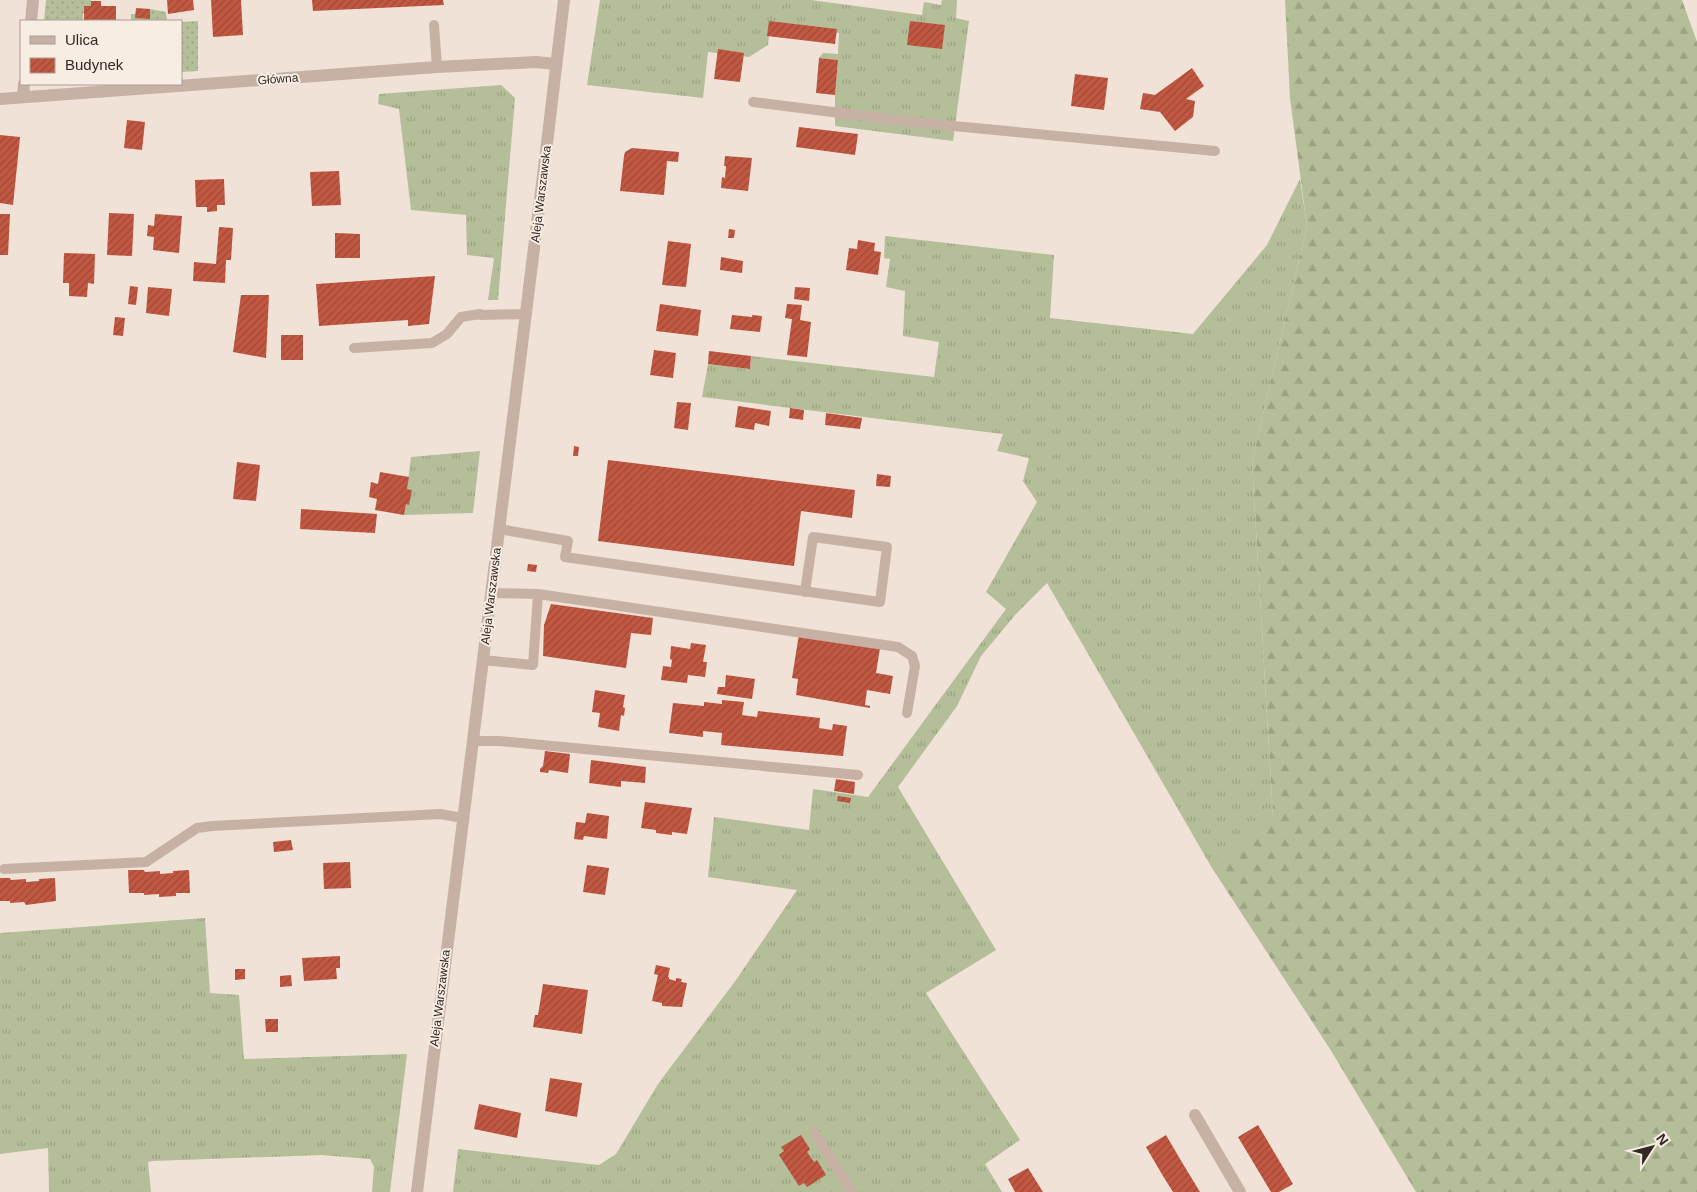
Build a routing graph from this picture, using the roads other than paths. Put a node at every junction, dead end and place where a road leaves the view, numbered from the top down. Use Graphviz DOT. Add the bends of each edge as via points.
graph roads {
  1 [pos="33,0"];
  2 [pos="564,0"];
  3 [pos="31,20"];
  4 [pos="434,26"];
  5 [pos="556,64"];
  6 [pos="436,67"];
  7 [pos="24,85"];
  8 [pos="23,97"];
  9 [pos="0,99"];
  10 [pos="753,102"];
  11 [pos="1215,151"];
  12 [pos="526,314"];
  13 [pos="354,348"];
  14 [pos="499,529"];
  15 [pos="805,592"];
  16 [pos="491,593"];
  17 [pos="538,594"];
  18 [pos="483,660"];
  19 [pos="907,713"];
  20 [pos="473,741"];
  21 [pos="858,775"];
  22 [pos="463,818"];
  23 [pos="4,869"];
  24 [pos="1195,1114"];
  25 [pos="814,1132"];
  26 [pos="417,1192"];
  27 [pos="852,1192"];
  28 [pos="1240,1192"];
  1 -- 3 [label="street"];
  2 -- 5 [label="street, Aleja Warszawska"];
  4 -- 6 [label="lane"];
  5 -- 6 [label="street, Główna"];
  5 -- 12 [label="street, Aleja Warszawska"];
  6 -- 8 [label="street, Główna"];
  7 -- 8 [label="street"];
  8 -- 9 [label="street, Główna"];
  10 -- 11 [label="lane" via="912,122"];
  12 -- 13 [label="lane" via="460,317 447,334 432,343"];
  12 -- 14 [label="street, Aleja Warszawska"];
  14 -- 15 [label="lane" via="568,541 565,557"];
  14 -- 16 [label="street, Aleja Warszawska"];
  15 -- 15 [label="lane" via="880,602 887,547 813,536"];
  16 -- 17 [label="lane"];
  16 -- 18 [label="street, Aleja Warszawska"];
  17 -- 18 [label="lane" via="533,665"];
  17 -- 19 [label="lane" via="898,647 912,656 915,666"];
  18 -- 20 [label="street, Aleja Warszawska"];
  20 -- 21 [label="lane"];
  20 -- 22 [label="street, Aleja Warszawska"];
  22 -- 23 [label="lane" via="440,814 212,826 197,828 146,862"];
  22 -- 26 [label="street, Aleja Warszawska"];
  24 -- 28 [label="street"];
  25 -- 27 [label="lane"];
}
